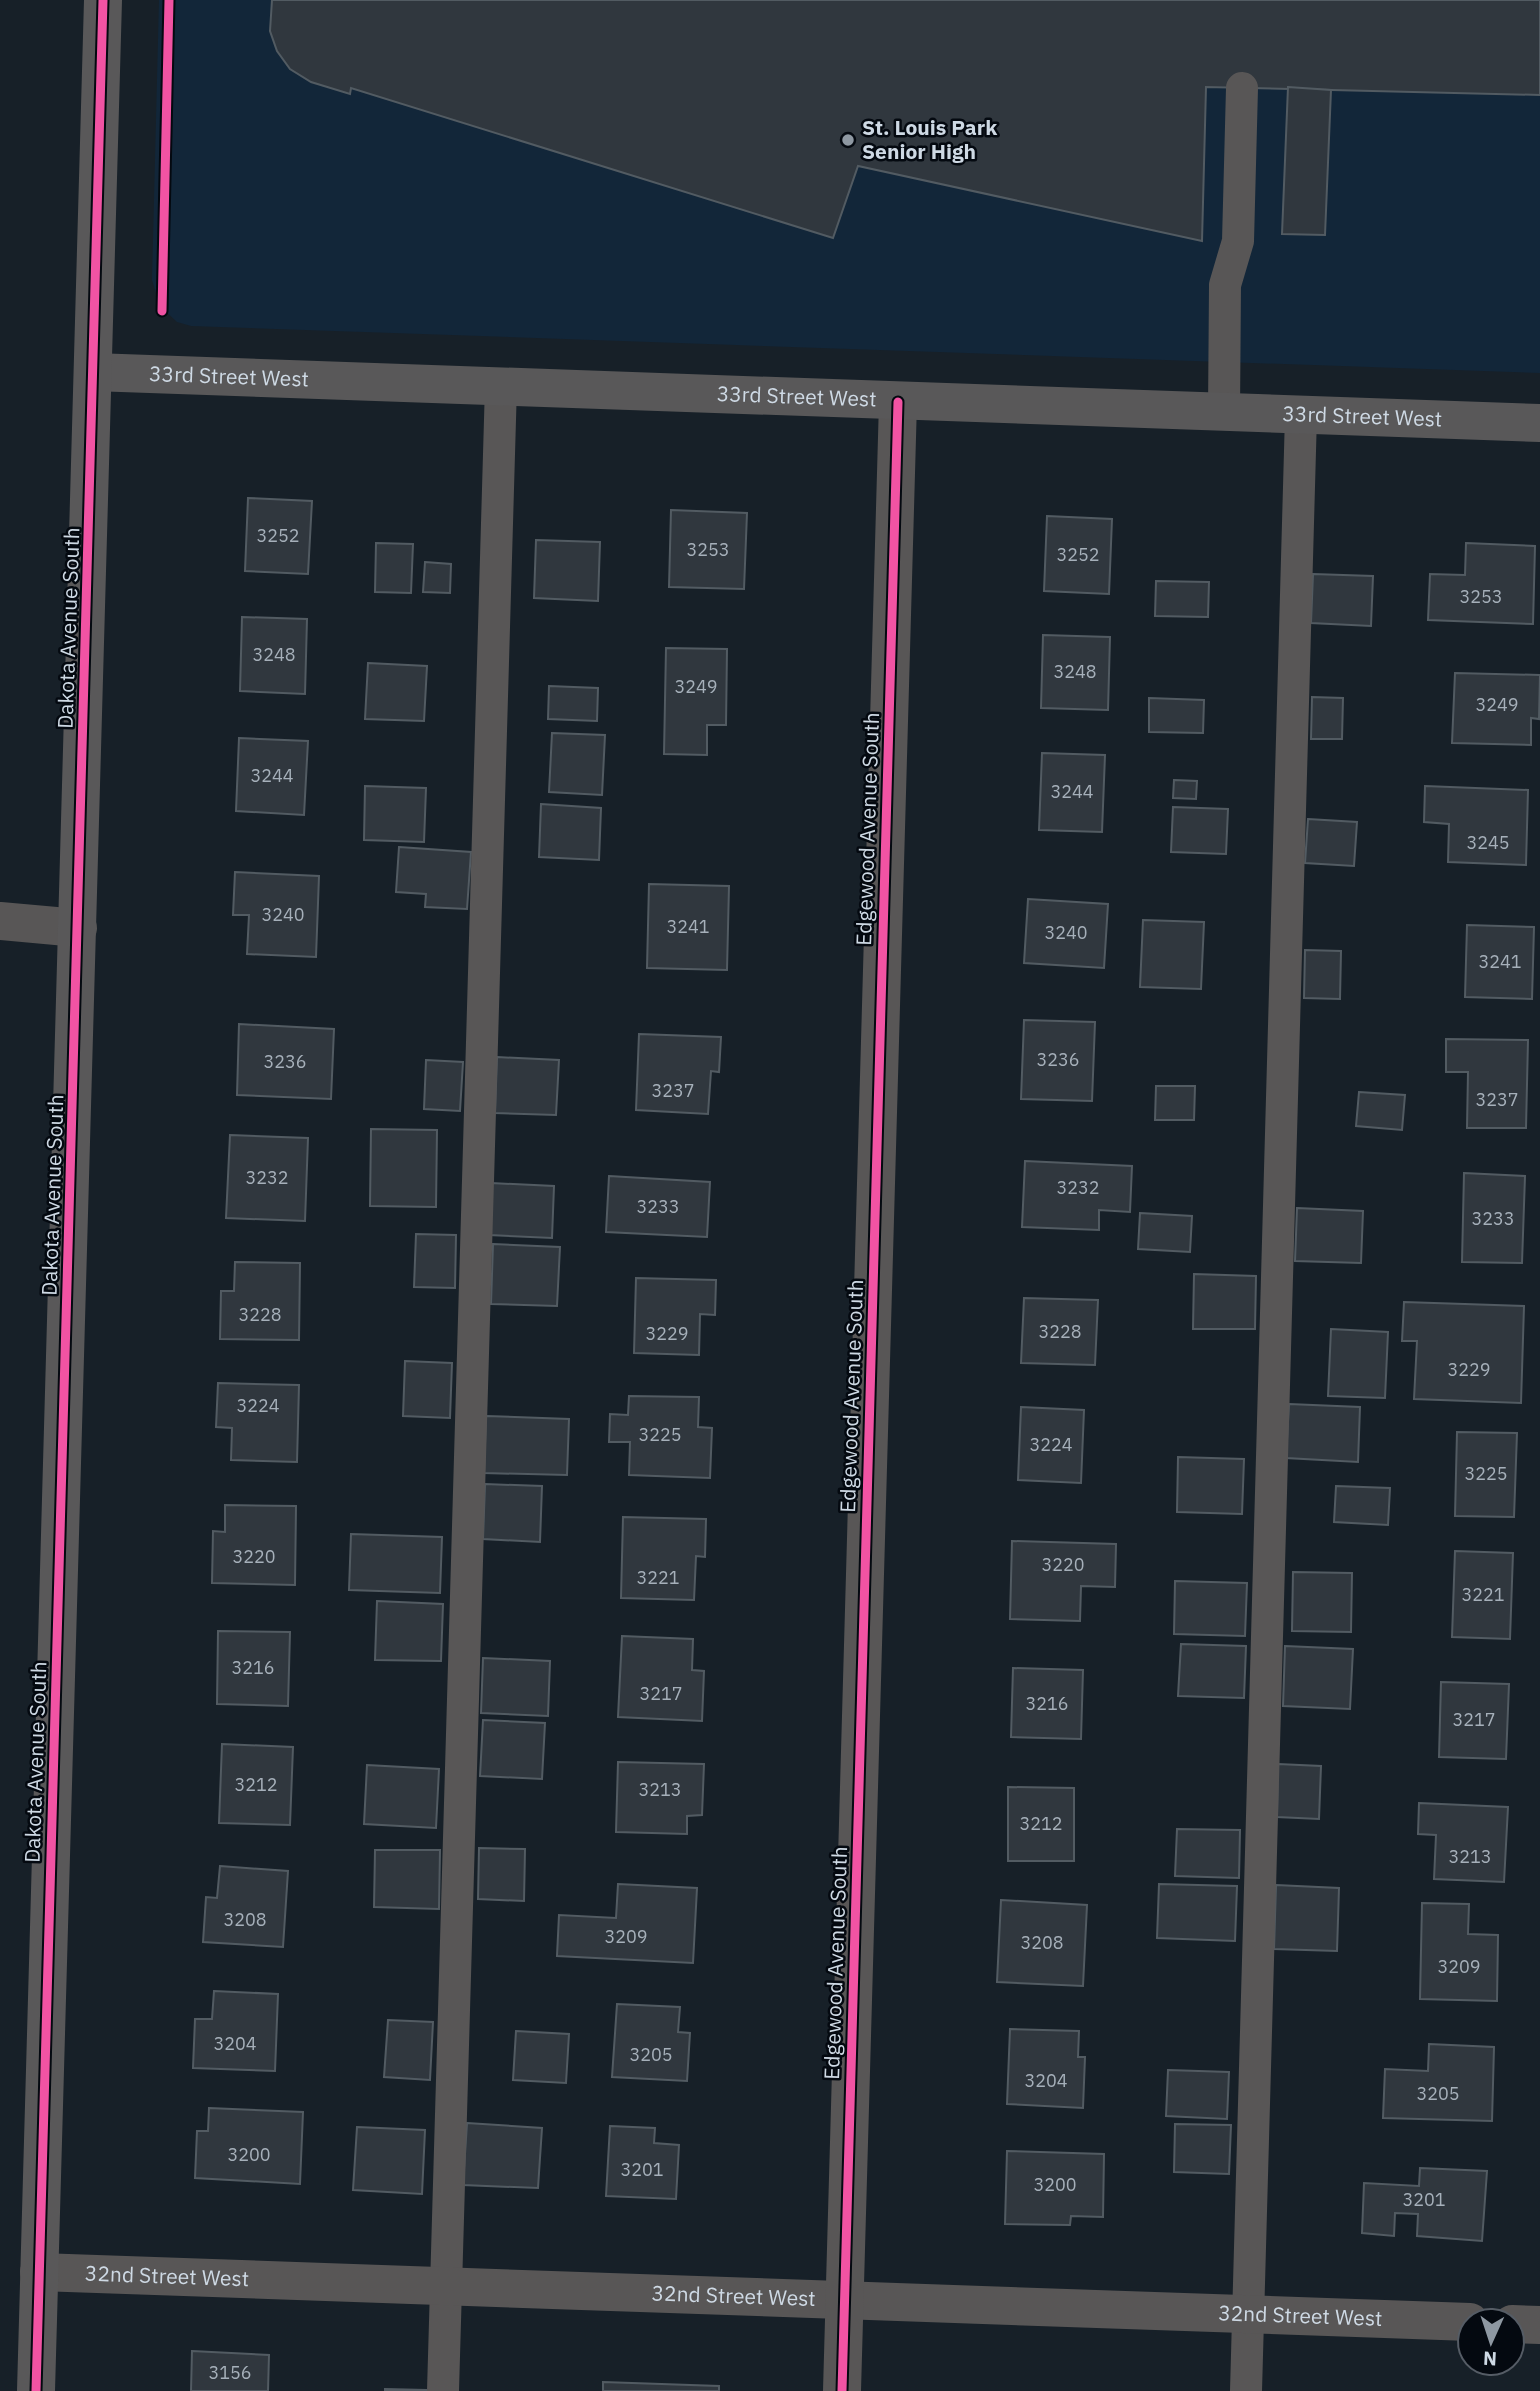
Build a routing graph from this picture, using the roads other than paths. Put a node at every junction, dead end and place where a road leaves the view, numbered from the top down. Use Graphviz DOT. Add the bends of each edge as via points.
graph roads {
  1 [pos="103,0"];
  2 [pos="1242,88"];
  3 [pos="93,372"];
  4 [pos="501,385"];
  5 [pos="898,402"];
  6 [pos="1224,412"];
  7 [pos="1301,415"];
  8 [pos="1540,423"];
  9 [pos="0,920"];
  10 [pos="78,928"];
  11 [pos="39,2272"];
  12 [pos="446,2286"];
  13 [pos="844,2302"];
  14 [pos="1248,2313"];
  15 [pos="1456,2321"];
  16 [pos="36,2391"];
  17 [pos="443,2391"];
  18 [pos="842,2391"];
  19 [pos="1246,2391"];
  1 -- 3 [label="street, Dakota Avenue South"];
  2 -- 6 [label="lane" via="1238,241 1225,285"];
  3 -- 4 [label="street, 33rd Street West"];
  3 -- 10 [label="street, Dakota Avenue South"];
  4 -- 5 [label="street, 33rd Street West"];
  4 -- 12 [label="lane"];
  5 -- 6 [label="street, 33rd Street West"];
  5 -- 13 [label="street, Edgewood Avenue South"];
  6 -- 7 [label="street, 33rd Street West"];
  7 -- 8 [label="street, 33rd Street West"];
  7 -- 14 [label="lane"];
  9 -- 10 [label="street"];
  10 -- 11 [label="street, Dakota Avenue South"];
  11 -- 12 [label="street, 32nd Street West"];
  11 -- 16 [label="street, Dakota Avenue South"];
  12 -- 13 [label="street, 32nd Street West"];
  12 -- 17 [label="lane"];
  13 -- 14 [label="street, 32nd Street West"];
  13 -- 18 [label="street, Edgewood Avenue South"];
  14 -- 15 [label="street, 32nd Street West"];
  14 -- 19 [label="lane"];
}
